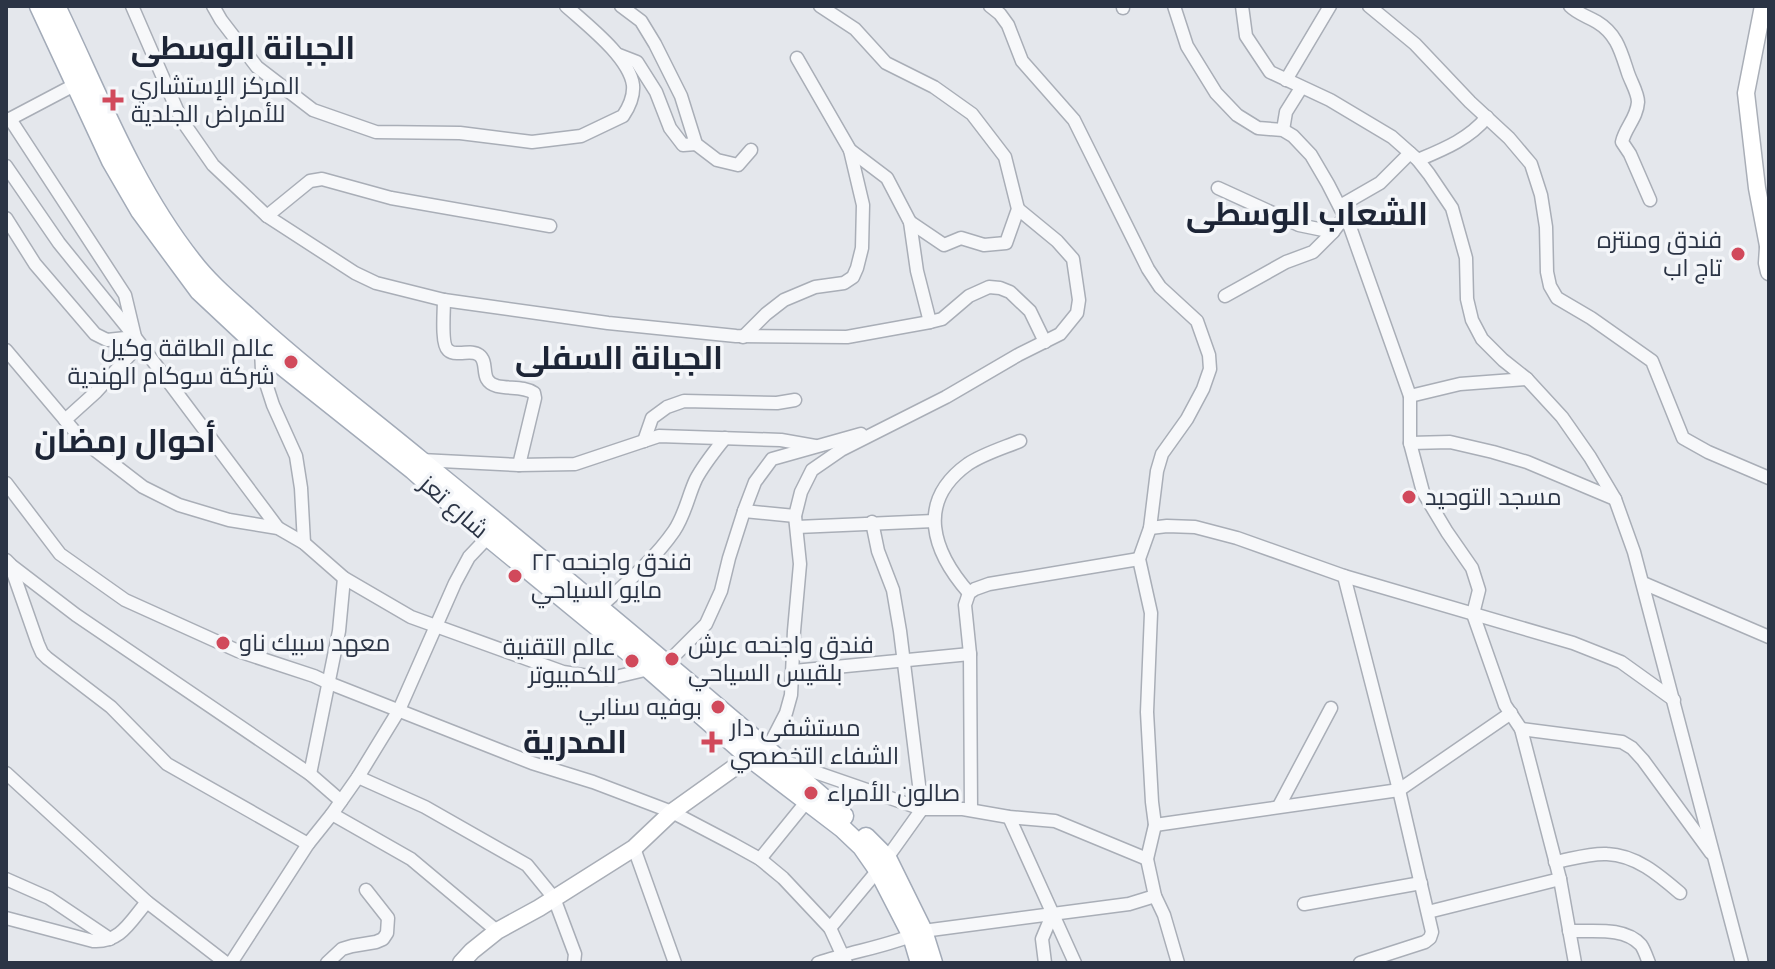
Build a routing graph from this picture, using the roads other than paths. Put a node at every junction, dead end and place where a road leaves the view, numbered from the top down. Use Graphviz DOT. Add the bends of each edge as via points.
graph roads {
  1 [pos="39,6"];
  2 [pos="56,6"];
  3 [pos="132,6"];
  4 [pos="213,6"];
  5 [pos="566,6"];
  6 [pos="621,6"];
  7 [pos="820,6"];
  8 [pos="990,6"];
  9 [pos="1174,6"];
  10 [pos="1242,6"];
  11 [pos="1330,6"];
  12 [pos="1369,6"];
  13 [pos="1570,6"];
  14 [pos="1763,6"];
  15 [pos="619,55"];
  16 [pos="797,58"];
  17 [pos="1286,80"];
  18 [pos="82,81"];
  19 [pos="1301,88"];
  20 [pos="1487,117"];
  21 [pos="8,120"];
  22 [pos="1283,130"];
  23 [pos="696,144"];
  24 [pos="751,150"];
  25 [pos="850,150"];
  26 [pos="1414,156"];
  27 [pos="6,166"];
  28 [pos="1218,188"];
  29 [pos="1650,200"];
  30 [pos="1018,209"];
  31 [pos="1342,211"];
  32 [pos="267,216"];
  33 [pos="6,218"];
  34 [pos="910,222"];
  35 [pos="550,226"];
  36 [pos="1333,232"];
  37 [pos="1768,250"];
  38 [pos="1769,272"];
  39 [pos="1225,296"];
  40 [pos="444,300"];
  41 [pos="930,322"];
  42 [pos="743,337"];
  43 [pos="137,341"];
  44 [pos="1045,342"];
  45 [pos="265,343"];
  46 [pos="6,350"];
  47 [pos="1527,379"];
  48 [pos="1410,396"];
  49 [pos="795,400"];
  50 [pos="65,420"];
  51 [pos="882,429"];
  52 [pos="725,438"];
  53 [pos="644,441"];
  54 [pos="1020,441"];
  55 [pos="1410,443"];
  56 [pos="815,446"];
  57 [pos="417,465"];
  58 [pos="519,465"];
  59 [pos="1769,478"];
  60 [pos="9,492"];
  61 [pos="1615,499"];
  62 [pos="744,511"];
  63 [pos="796,521"];
  64 [pos="934,521"];
  65 [pos="872,522"];
  66 [pos="278,528"];
  67 [pos="1150,528"];
  68 [pos="488,537"];
  69 [pos="304,543"];
  70 [pos="1139,559"];
  71 [pos="8,562"];
  72 [pos="1344,576"];
  73 [pos="344,578"];
  74 [pos="1643,583"];
  75 [pos="969,593"];
  76 [pos="599,608"];
  77 [pos="1473,614"];
  78 [pos="436,626"];
  79 [pos="1769,637"];
  80 [pos="970,654"];
  81 [pos="904,661"];
  82 [pos="657,666"];
  83 [pos="794,671"];
  84 [pos="329,683"];
  85 [pos="1674,700"];
  86 [pos="1331,708"];
  87 [pos="399,710"];
  88 [pos="1511,713"];
  89 [pos="1521,729"];
  90 [pos="764,753"];
  91 [pos="6,773"];
  92 [pos="310,774"];
  93 [pos="358,777"];
  94 [pos="1399,790"];
  95 [pos="341,801"];
  96 [pos="807,801"];
  97 [pos="1279,806"];
  98 [pos="922,809"];
  99 [pos="971,810"];
  100 [pos="672,812"];
  101 [pos="332,814"];
  102 [pos="1009,817"];
  103 [pos="1155,825"];
  104 [pos="308,844"];
  105 [pos="634,848"];
  106 [pos="760,859"];
  107 [pos="1147,859"];
  108 [pos="1715,859"];
  109 [pos="1555,862"];
  110 [pos="882,864"];
  111 [pos="6,879"];
  112 [pos="1560,879"];
  113 [pos="1421,883"];
  114 [pos="366,890"];
  115 [pos="1680,893"];
  116 [pos="1155,896"];
  117 [pos="554,898"];
  118 [pos="147,902"];
  119 [pos="1304,904"];
  120 [pos="1428,912"];
  121 [pos="1052,915"];
  122 [pos="6,918"];
  123 [pos="830,928"];
  124 [pos="497,931"];
  125 [pos="1569,931"];
  126 [pos="918,934"];
  127 [pos="110,939"];
  128 [pos="469,959"];
  129 [pos="844,959"];
  130 [pos="228,963"];
  131 [pos="327,963"];
  132 [pos="574,963"];
  133 [pos="675,963"];
  134 [pos="818,963"];
  135 [pos="920,963"];
  136 [pos="933,963"];
  137 [pos="1045,963"];
  138 [pos="1075,963"];
  139 [pos="1178,963"];
  140 [pos="1360,963"];
  141 [pos="1575,963"];
  142 [pos="1649,963"];
  143 [pos="1742,963"];
  1 -- 18 [label="main road, شارع تعز"];
  2 -- 18 [label="main road, شارع تعز"];
  3 -- 32 [label="street" via="181,119 213,165"];
  4 -- 15 [label="street" via="257,67 313,110 376,132 460,133 532,142 581,136 623,116 628,108 633,84"];
  5 -- 15 [label="street"];
  6 -- 23 [label="street" via="641,21 655,44 681,96"];
  7 -- 30 [label="street" via="855,29 886,63 972,114 1005,157"];
  8 -- 67 [label="street" via="1008,25 1022,61 1074,120 1148,269 1197,321 1209,355 1203,389 1162,454"];
  9 -- 22 [label="street" via="1187,46 1216,93 1258,128"];
  10 -- 17 [label="street" via="1246,36 1270,72"];
  11 -- 17 [label="street"];
  12 -- 20 [label="street"];
  13 -- 29 [label="street" via="1610,32 1620,46 1639,100 1622,142"];
  14 -- 37 [label="main road" via="1746,93"];
  15 -- 23 [label="street" via="637,62 683,145"];
  16 -- 25 [label="street"];
  17 -- 19 [label="street"];
  18 -- 21 [label="street"];
  18 -- 45 [label="main road, شارع تعز" via="192,262"];
  19 -- 22 [label="street" via="1286,112"];
  19 -- 26 [label="street" via="1382,130"];
  20 -- 26 [label="street" via="1466,138"];
  20 -- 59 [label="street" via="1531,164 1546,227 1547,272 1557,298 1652,361 1683,438"];
  21 -- 43 [label="street" via="125,295"];
  22 -- 31 [label="street" via="1311,155"];
  23 -- 24 [label="street" via="717,160 738,165"];
  25 -- 34 [label="street" via="887,178"];
  25 -- 42 [label="street" via="863,205 862,248 853,277 784,300"];
  26 -- 31 [label="street"];
  26 -- 47 [label="street" via="1452,208 1466,258 1472,320 1482,339"];
  27 -- 43 [label="street"];
  28 -- 36 [label="street" via="1299,225"];
  30 -- 34 [label="street" via="1006,243 984,245 961,238 944,245"];
  30 -- 44 [label="street" via="1073,259 1077,313 1060,334"];
  31 -- 36 [label="street"];
  31 -- 48 [label="street"];
  32 -- 35 [label="street" via="310,181 322,179 391,198"];
  32 -- 40 [label="street" via="376,283"];
  33 -- 43 [label="street" via="35,264 95,334"];
  34 -- 41 [label="street"];
  36 -- 39 [label="street" via="1313,252"];
  37 -- 38 [label="main road"];
  40 -- 42 [label="street"];
  40 -- 58 [label="street" via="448,351 479,355 489,382 534,393"];
  41 -- 42 [label="street" via="847,337"];
  41 -- 44 [label="street" via="942,319 969,296 1000,288 1030,311"];
  43 -- 50 [label="street" via="96,392"];
  43 -- 66 [label="street"];
  44 -- 51 [label="street"];
  45 -- 57 [label="main road, شارع تعز"];
  45 -- 69 [label="street" via="262,371 296,456"];
  46 -- 50 [label="street"];
  47 -- 48 [label="street" via="1460,384"];
  47 -- 61 [label="street" via="1562,417"];
  48 -- 55 [label="street"];
  49 -- 53 [label="street" via="684,401 652,418"];
  50 -- 66 [label="street" via="82,440 143,487 179,505"];
  51 -- 56 [label="street"];
  51 -- 63 [label="street" via="812,470"];
  52 -- 53 [label="street" via="659,436"];
  52 -- 56 [label="street"];
  52 -- 76 [label="street" via="707,460 674,531"];
  53 -- 58 [label="street" via="575,464"];
  54 -- 64 [label="street" via="958,472 945,487"];
  55 -- 61 [label="street" via="1450,442 1493,452"];
  55 -- 77 [label="street" via="1423,492 1472,568 1479,590"];
  56 -- 62 [label="street" via="772,459 755,482"];
  57 -- 58 [label="street"];
  57 -- 68 [label="main road, شارع تعز"];
  57 -- 76 [label="main road, شارع تعز"];
  60 -- 84 [label="street" via="60,554 125,600 238,651"];
  61 -- 74 [label="street"];
  62 -- 63 [label="street"];
  62 -- 82 [label="street" via="706,624"];
  63 -- 65 [label="street"];
  63 -- 83 [label="street" via="800,564"];
  64 -- 65 [label="street"];
  64 -- 75 [label="street" via="953,575"];
  65 -- 81 [label="street" via="893,590"];
  66 -- 69 [label="street"];
  67 -- 70 [label="street"];
  67 -- 72 [label="street" via="1195,527"];
  68 -- 78 [label="street" via="469,557"];
  68 -- 82 [label="main road, شارع تعز"];
  69 -- 73 [label="street"];
  70 -- 75 [label="street" via="989,584"];
  70 -- 103 [label="street" via="1151,613 1147,712"];
  71 -- 92 [label="street" via="76,615"];
  71 -- 104 [label="street" via="47,658 111,707 167,764"];
  72 -- 77 [label="street"];
  72 -- 94 [label="street"];
  73 -- 78 [label="street"];
  73 -- 84 [label="street"];
  74 -- 79 [label="street"];
  74 -- 85 [label="street"];
  75 -- 80 [label="street" via="965,609"];
  76 -- 82 [label="main road, شارع تعز"];
  77 -- 85 [label="street" via="1621,662"];
  77 -- 88 [label="street"];
  78 -- 82 [label="street" via="563,672 607,679"];
  78 -- 87 [label="street"];
  80 -- 81 [label="street"];
  80 -- 99 [label="street"];
  81 -- 83 [label="street"];
  81 -- 98 [label="street"];
  82 -- 90 [label="main road, شارع تعز"];
  83 -- 90 [label="street" via="786,713"];
  84 -- 87 [label="street"];
  84 -- 92 [label="street"];
  85 -- 108 [label="street"];
  86 -- 97 [label="street"];
  87 -- 93 [label="street"];
  87 -- 100 [label="street"];
  88 -- 89 [label="street"];
  88 -- 94 [label="street"];
  89 -- 108 [label="street" via="1622,742 1632,748"];
  89 -- 109 [label="street"];
  90 -- 96 [label="main road, شارع تعز"];
  90 -- 98 [label="street"];
  90 -- 100 [label="main road"];
  90 -- 110 [label="main road, شارع تعز" via="849,820"];
  91 -- 118 [label="street"];
  92 -- 95 [label="street"];
  93 -- 95 [label="street"];
  93 -- 117 [label="street" via="425,807 527,865"];
  94 -- 97 [label="street"];
  94 -- 113 [label="street"];
  95 -- 101 [label="street"];
  96 -- 106 [label="street"];
  96 -- 110 [label="main road, شارع تعز"];
  97 -- 103 [label="street"];
  98 -- 99 [label="street"];
  98 -- 110 [label="street"];
  99 -- 102 [label="street"];
  100 -- 105 [label="main road"];
  100 -- 106 [label="street"];
  101 -- 104 [label="street"];
  101 -- 124 [label="street" via="411,859"];
  102 -- 107 [label="street" via="1055,821"];
  102 -- 121 [label="street"];
  103 -- 107 [label="street"];
  104 -- 130 [label="street"];
  105 -- 117 [label="main road"];
  105 -- 133 [label="street"];
  106 -- 123 [label="street"];
  107 -- 116 [label="street"];
  108 -- 143 [label="street"];
  109 -- 112 [label="street"];
  109 -- 115 [label="street" via="1606,854 1619,857 1654,871"];
  110 -- 123 [label="street"];
  110 -- 126 [label="main road, شارع تعز"];
  111 -- 127 [label="street" via="49,898"];
  112 -- 120 [label="street"];
  112 -- 125 [label="street"];
  113 -- 119 [label="street"];
  113 -- 120 [label="street"];
  114 -- 131 [label="street" via="388,918 387,933 376,942 342,949"];
  116 -- 121 [label="street"];
  116 -- 139 [label="street"];
  117 -- 124 [label="main road"];
  117 -- 132 [label="street"];
  118 -- 127 [label="street"];
  118 -- 130 [label="street"];
  120 -- 140 [label="street" via="1432,932 1425,942"];
  121 -- 126 [label="street"];
  121 -- 137 [label="street" via="1042,939"];
  121 -- 138 [label="street"];
  122 -- 127 [label="street" via="93,941"];
  123 -- 129 [label="street"];
  124 -- 128 [label="main road"];
  125 -- 141 [label="street"];
  125 -- 142 [label="street" via="1628,936 1641,945"];
  126 -- 129 [label="street"];
  126 -- 135 [label="main road, شارع تعز"];
  126 -- 136 [label="main road, شارع تعز"];
  129 -- 134 [label="street"];
}
